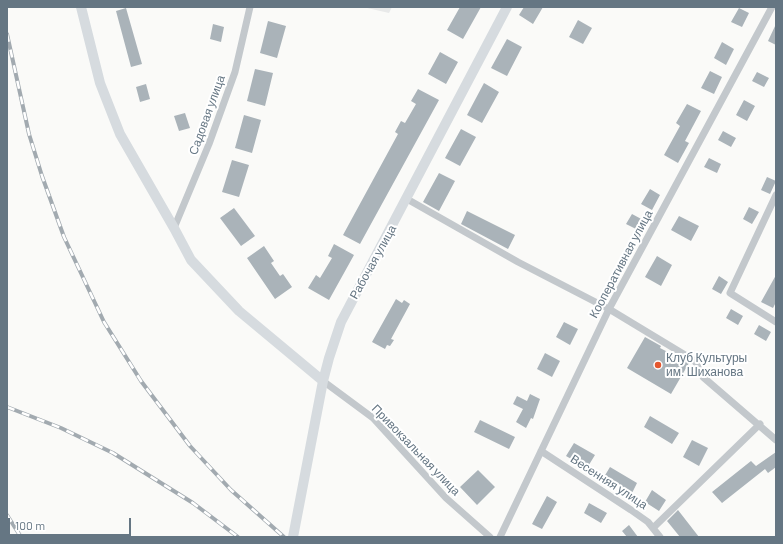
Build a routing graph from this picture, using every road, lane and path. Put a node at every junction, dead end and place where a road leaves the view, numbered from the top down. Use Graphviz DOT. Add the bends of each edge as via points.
graph roads {
  1 [pos="81,7"];
  2 [pos="250,7"];
  3 [pos="507,7"];
  4 [pos="772,7"];
  5 [pos="776,195"];
  6 [pos="407,199"];
  7 [pos="174,228"];
  8 [pos="609,309"];
  9 [pos="776,322"];
  10 [pos="323,381"];
  11 [pos="760,424"];
  12 [pos="776,440"];
  13 [pos="541,451"];
  14 [pos="653,528"];
  15 [pos="293,537"];
  16 [pos="490,537"];
  17 [pos="500,537"];
  18 [pos="660,537"];
  1 -- 7 [label="street" via="100,84 120,134"];
  2 -- 7 [label="street, Садовая улица" via="235,72 209,144"];
  3 -- 6 [label="street, Рабочая улица"];
  4 -- 8 [label="street, Кооперативная улица"];
  5 -- 9 [label="street" via="730,294"];
  6 -- 8 [label="street" via="518,262"];
  6 -- 10 [label="street, Рабочая улица" via="341,322"];
  7 -- 10 [label="street" via="191,260 234,306"];
  8 -- 11 [label="street" via="695,361 703,377"];
  8 -- 13 [label="street, Кооперативная улица"];
  10 -- 15 [label="street, Рабочая улица"];
  10 -- 16 [label="street, Привокзальная улица" via="373,418 446,498"];
  11 -- 12 [label="street"];
  11 -- 14 [label="street"];
  13 -- 14 [label="street, Весенняя улица" via="631,510"];
  13 -- 17 [label="street, Кооперативная улица"];
  14 -- 18 [label="street, Весенняя улица"];
}
